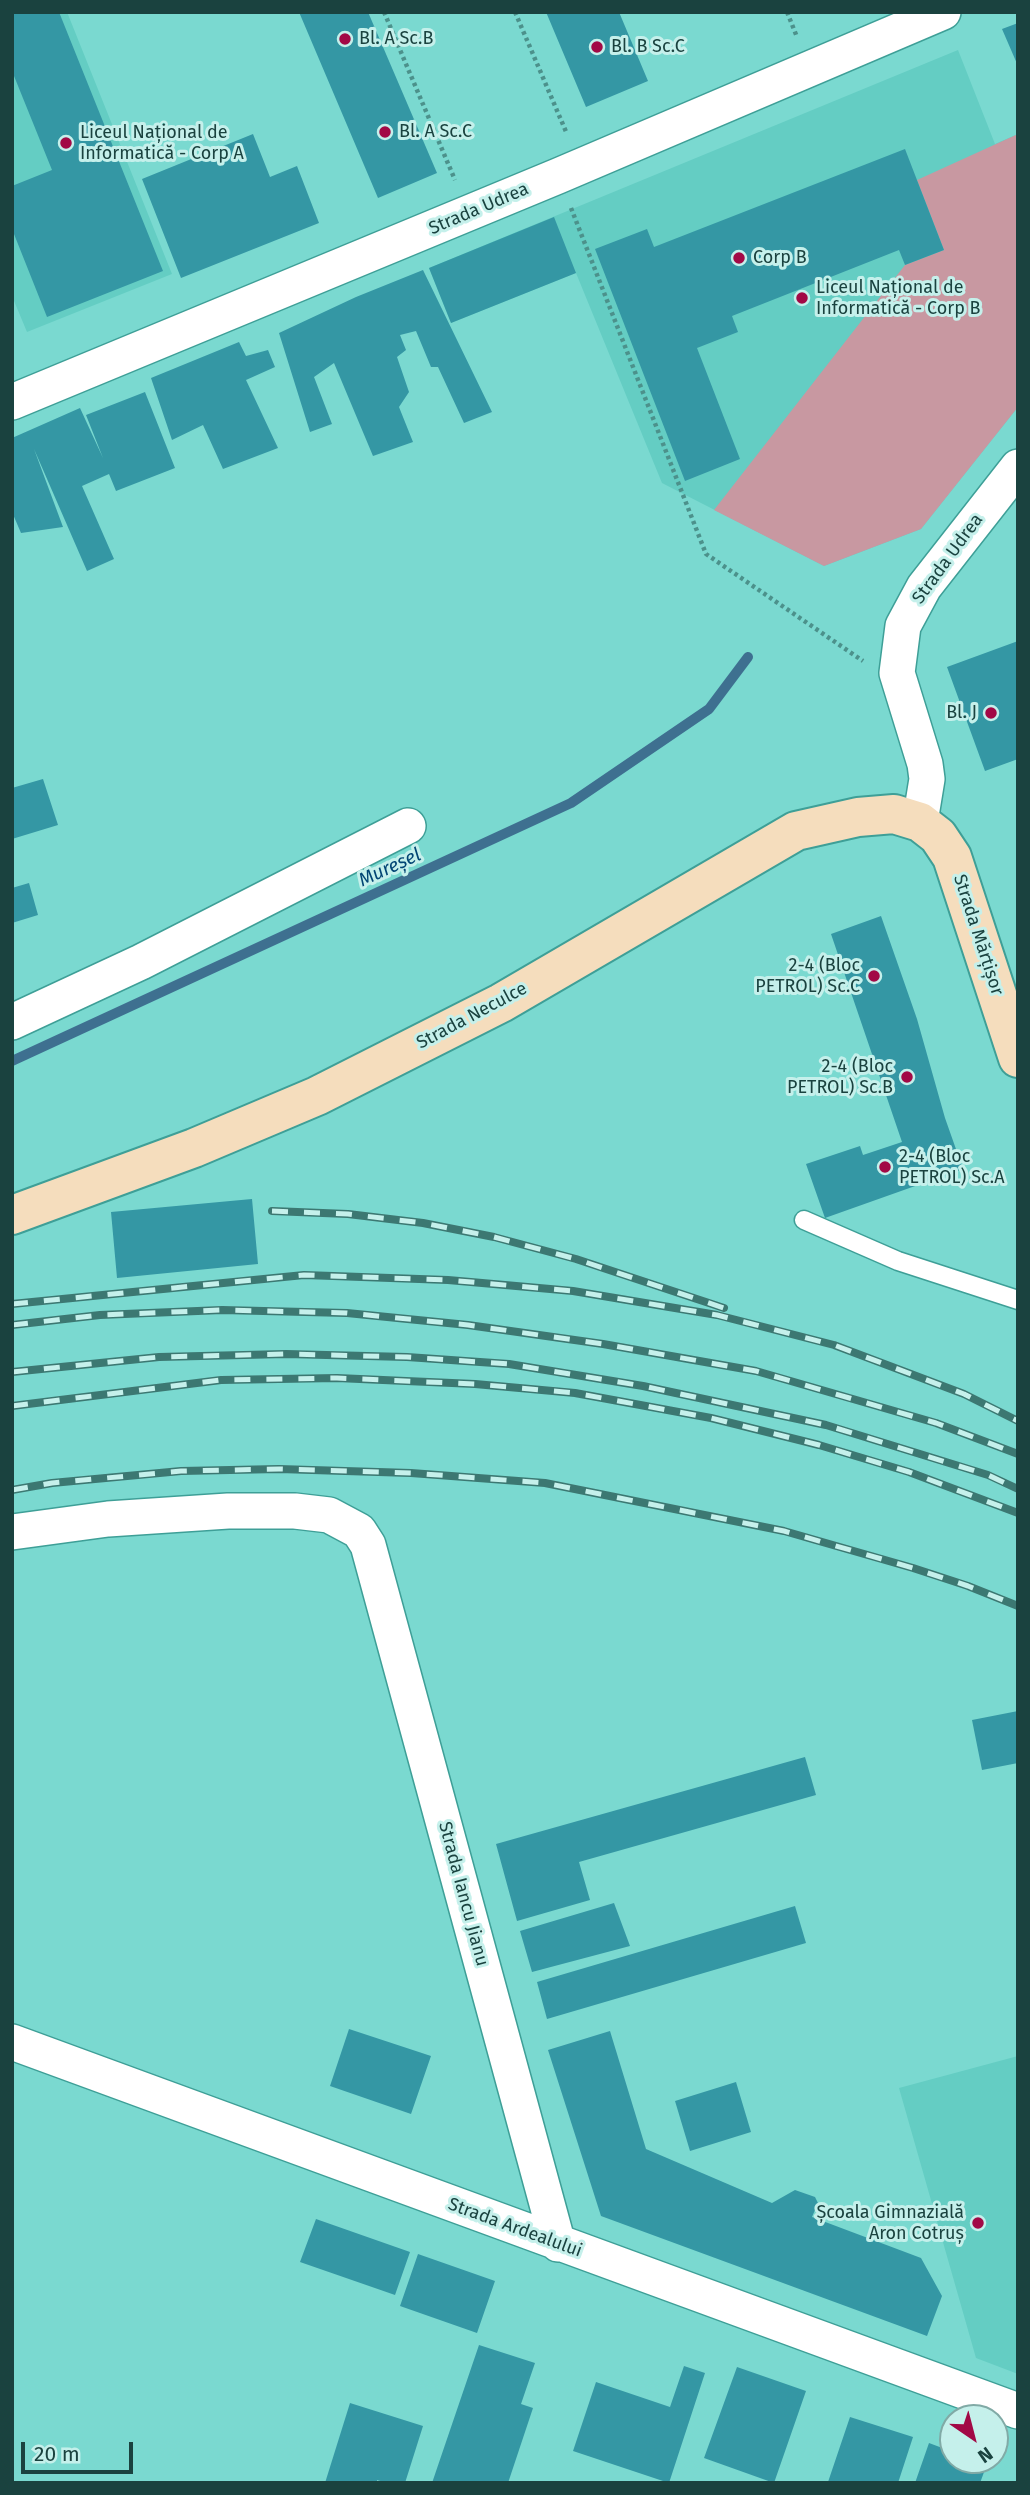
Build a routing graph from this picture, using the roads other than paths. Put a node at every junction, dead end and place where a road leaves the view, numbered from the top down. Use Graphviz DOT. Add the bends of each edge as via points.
graph roads {
  1 [pos="943,12"];
  2 [pos="12,402"];
  3 [pos="1018,467"];
  4 [pos="920,822"];
  5 [pos="408,826"];
  6 [pos="12,1022"];
  7 [pos="1018,1058"];
  8 [pos="12,1215"];
  9 [pos="804,1220"];
  10 [pos="1018,1300"];
  11 [pos="12,1532"];
  12 [pos="12,2042"];
  13 [pos="558,2244"];
  14 [pos="1018,2411"];
  1 -- 2 [label="street, Strada Udrea"];
  3 -- 4 [label="street, Strada Udrea" via="924,587 904,626 897,673 925,764"];
  4 -- 7 [label="street, Strada Mărțișor" via="953,857"];
  4 -- 8 [label="street, Strada Neculce" via="894,814 796,831 500,1003 317,1096"];
  5 -- 6 [label="street"];
  9 -- 10 [label="lane" via="898,1261"];
  11 -- 13 [label="street, Strada Iancu Jianu" via="108,1518 228,1511 329,1515 359,1531 368,1545"];
  12 -- 13 [label="street, Strada Ardealului"];
  13 -- 14 [label="street, Strada Ardealului"];
}
